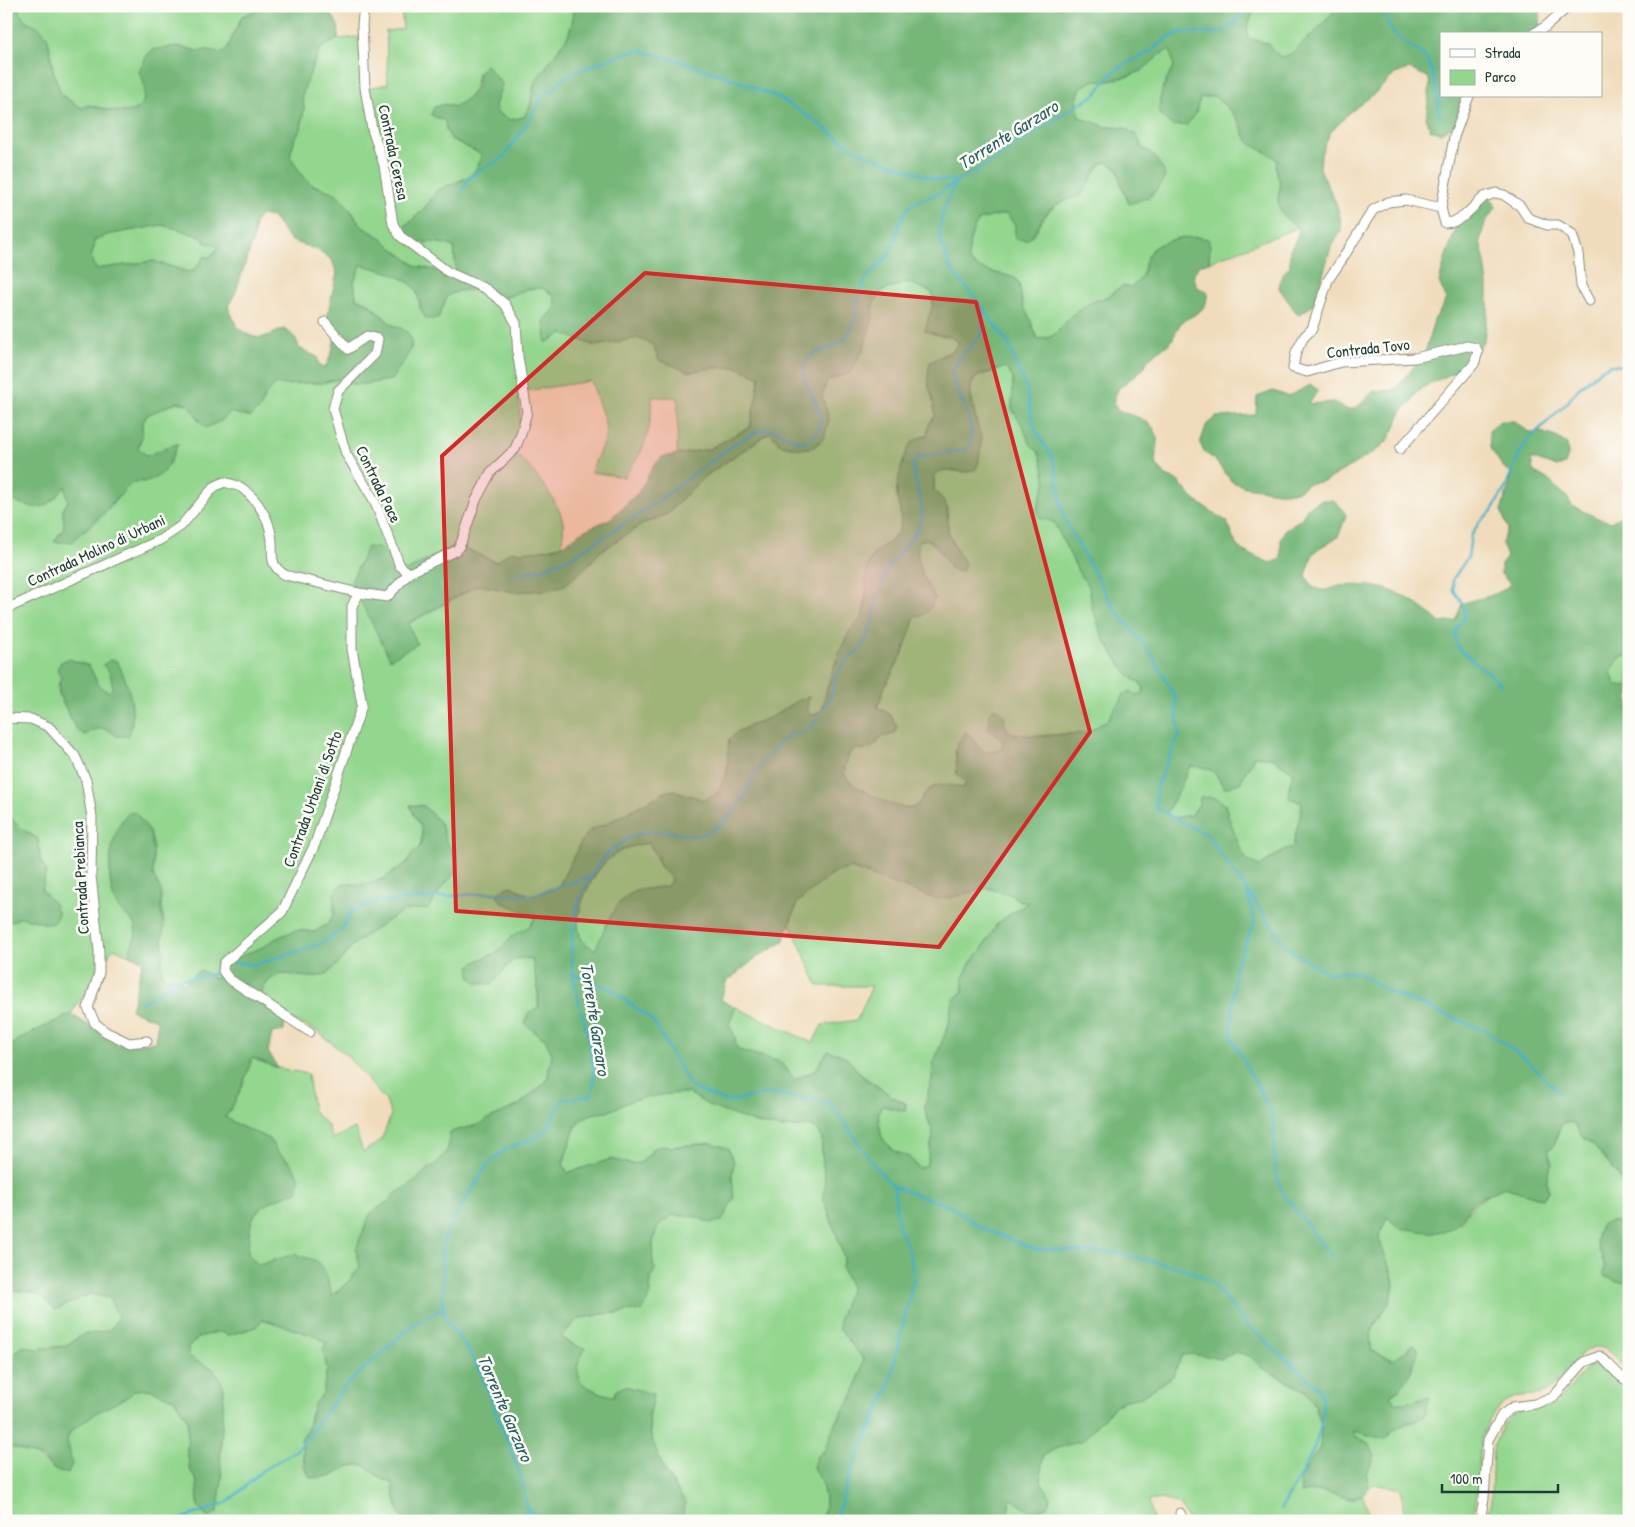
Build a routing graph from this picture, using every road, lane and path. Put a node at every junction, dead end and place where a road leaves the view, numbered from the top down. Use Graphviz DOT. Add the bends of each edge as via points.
graph roads {
  1 [pos="364,6"];
  2 [pos="1569,6"];
  3 [pos="1536,32"];
  4 [pos="1468,98"];
  5 [pos="1441,208"];
  6 [pos="1589,301"];
  7 [pos="325,322"];
  8 [pos="1400,449"];
  9 [pos="409,573"];
  10 [pos="359,593"];
  11 [pos="6,609"];
  12 [pos="6,718"];
  13 [pos="310,1032"];
  14 [pos="146,1041"];
  15 [pos="1629,1381"];
  16 [pos="1480,1521"];
  1 -- 9 [label="street, Contrada Ceresa" via="365,88 372,129 384,165 393,224 400,236 448,272 486,289 505,304 516,322 527,412 515,450 491,472 476,500 457,550"];
  2 -- 3 [label="street"];
  4 -- 5 [label="street" via="1454,137"];
  5 -- 6 [label="street" via="1445,223 1453,222 1484,196 1496,193 1520,206 1528,218 1558,225 1572,234 1578,253 1581,286"];
  5 -- 8 [label="street, Contrada Tovo" via="1406,200 1388,202 1373,210 1328,280 1312,329 1296,352 1293,368 1307,372 1341,362 1415,358 1467,346 1476,348 1474,364"];
  7 -- 9 [label="street, Contrada Pace" via="348,349 367,336 378,338 375,354 338,392 333,409 346,454 374,500 400,566"];
  9 -- 10 [label="street" via="387,597"];
  10 -- 11 [label="street, Contrada Molino di Urbani" via="285,575 277,570 272,562 272,536 268,521 259,506 241,487 224,482 214,487 182,526 160,540"];
  10 -- 13 [label="street, Contrada Urbani di Sotto" via="352,606 352,649 362,705 315,844 282,912 224,963 223,971 229,979"];
  12 -- 14 [label="street, Contrada Prebianca" via="31,719 49,727 75,756 86,780 92,817 91,875 99,951 99,973 88,1008 95,1023 106,1032 129,1043"];
  15 -- 16 [label="street" via="1624,1380 1600,1356 1584,1362 1554,1396 1535,1404 1513,1407 1502,1415 1488,1440"];
}
